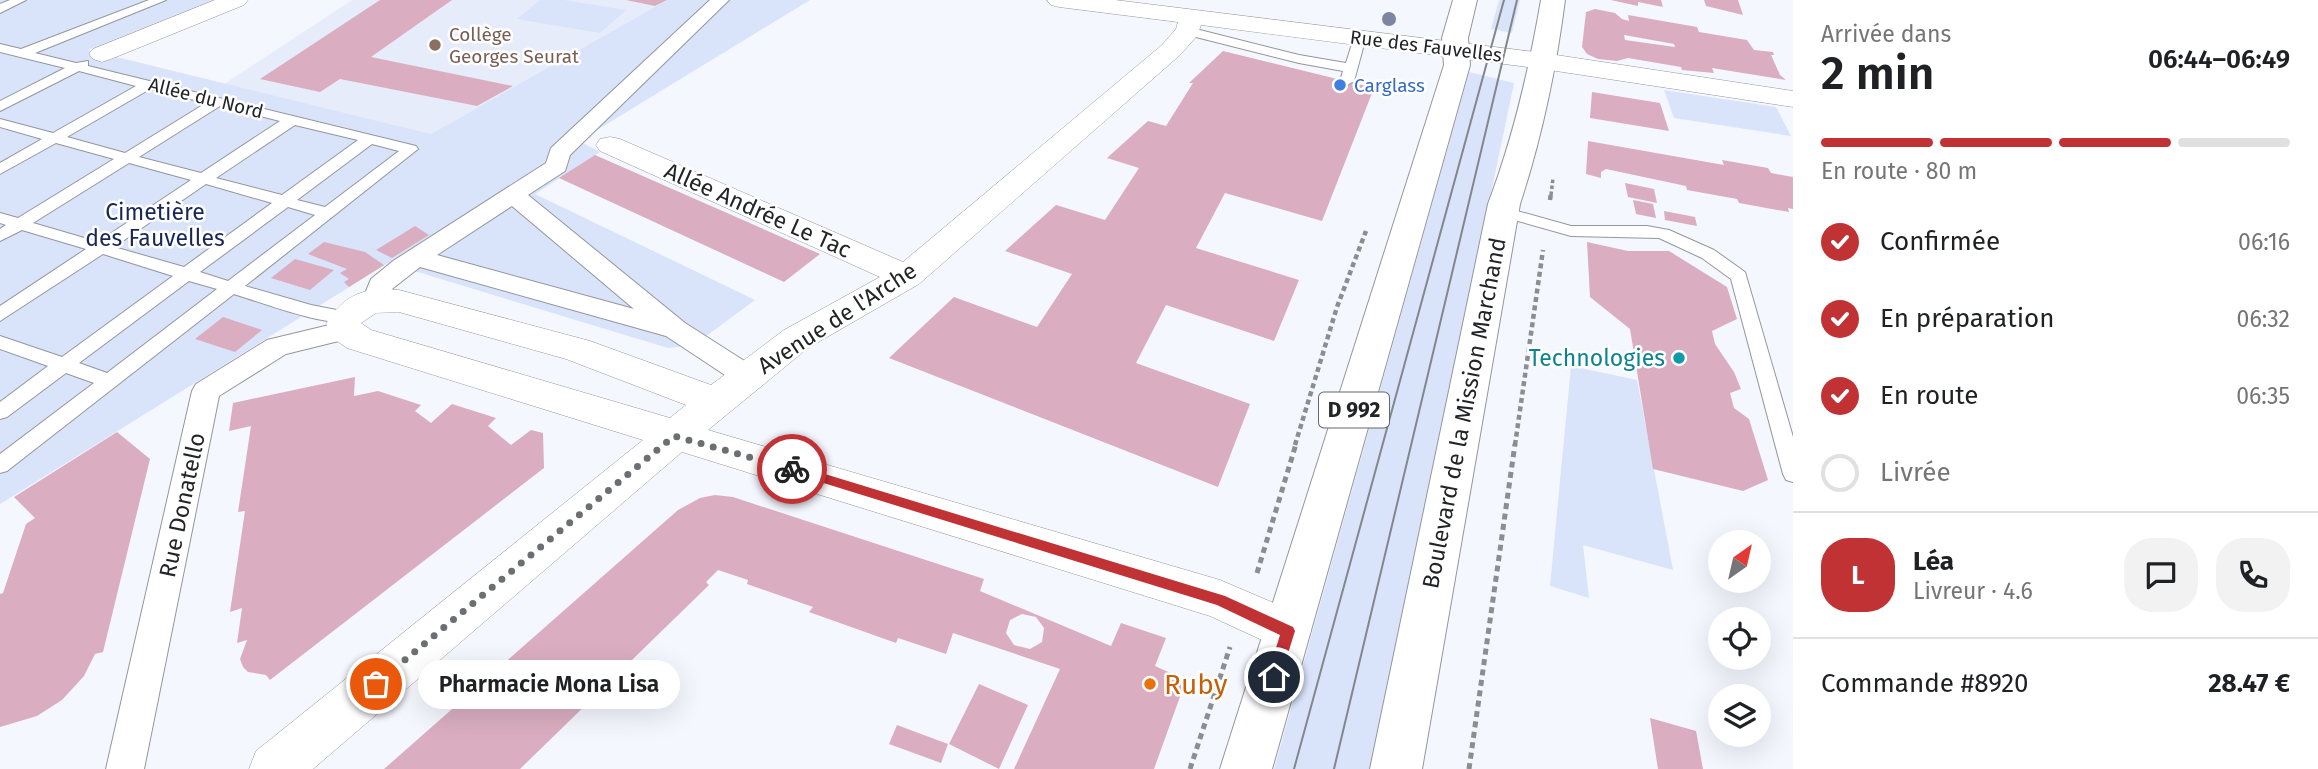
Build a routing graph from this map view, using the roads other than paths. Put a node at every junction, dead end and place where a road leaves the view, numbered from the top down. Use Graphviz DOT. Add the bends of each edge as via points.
graph roads {
  1 [pos="20,0"];
  2 [pos="160,0"];
  3 [pos="236,0"];
  4 [pos="720,0"];
  5 [pos="1059,0"];
  6 [pos="1465,0"];
  7 [pos="1553,0"];
  8 [pos="0,9"];
  9 [pos="1189,24"];
  10 [pos="1360,37"];
  11 [pos="1457,49"];
  12 [pos="2,50"];
  13 [pos="23,53"];
  14 [pos="102,54"];
  15 [pos="1543,61"];
  16 [pos="78,67"];
  17 [pos="149,85"];
  18 [pos="1793,99"];
  19 [pos="219,102"];
  20 [pos="0,107"];
  21 [pos="292,120"];
  22 [pos="0,123"];
  23 [pos="55,138"];
  24 [pos="369,139"];
  25 [pos="610,145"];
  26 [pos="127,158"];
  27 [pos="0,169"];
  28 [pos="204,179"];
  29 [pos="513,195"];
  30 [pos="284,201"];
  31 [pos="1503,212"];
  32 [pos="328,213"];
  33 [pos="0,218"];
  34 [pos="20,224"];
  35 [pos="0,236"];
  36 [pos="101,248"];
  37 [pos="417,258"];
  38 [pos="187,274"];
  39 [pos="906,276"];
  40 [pos="232,288"];
  41 [pos="0,315"];
  42 [pos="355,316"];
  43 [pos="676,330"];
  44 [pos="0,342"];
  45 [pos="577,350"];
  46 [pos="64,365"];
  47 [pos="747,376"];
  48 [pos="110,381"];
  49 [pos="540,395"];
  50 [pos="716,402"];
  51 [pos="0,412"];
  52 [pos="674,436"];
  53 [pos="0,465"];
  54 [pos="1793,474"];
  55 [pos="1288,631"];
  56 [pos="125,769"];
  57 [pos="274,769"];
  58 [pos="1246,769"];
  59 [pos="1396,769"];
  1 -- 8 [label="lane"];
  2 -- 13 [label="lane"];
  3 -- 14 [label="street"];
  4 -- 29 [label="street" via="559,153 557,166"];
  5 -- 9 [label="street, Rue des Fauvelles"];
  6 -- 11 [label="main road, D 992" via="1455,38"];
  7 -- 15 [label="main road, Boulevard de la Mission Marchand"];
  9 -- 10 [label="street, Rue des Fauvelles"];
  9 -- 10 [label="lane" via="1349,75"];
  9 -- 39 [label="street, Avenue de l'Arche" via="1171,50"];
  10 -- 11 [label="street, Rue des Fauvelles"];
  11 -- 15 [label="street, Rue des Fauvelles"];
  11 -- 55 [label="main road, D 992" via="1457,65"];
  12 -- 13 [label="lane, Allée du Nord"];
  13 -- 16 [label="lane, Allée du Nord"];
  14 -- 16 [label="lane"];
  15 -- 18 [label="street, Rue des Fauvelles"];
  15 -- 31 [label="main road, Boulevard de la Mission Marchand"];
  16 -- 17 [label="lane, Allée du Nord"];
  16 -- 20 [label="lane"];
  17 -- 19 [label="lane, Allée du Nord"];
  17 -- 23 [label="lane"];
  19 -- 21 [label="lane, Allée du Nord"];
  19 -- 26 [label="lane"];
  21 -- 24 [label="lane, Allée du Nord"];
  21 -- 28 [label="lane"];
  22 -- 23 [label="lane"];
  23 -- 26 [label="lane"];
  23 -- 27 [label="lane"];
  24 -- 30 [label="lane"];
  24 -- 32 [label="lane, Allée du Nord" via="411,149"];
  25 -- 39 [label="street, Allée Andrée Le Tac"];
  26 -- 28 [label="lane"];
  26 -- 34 [label="lane"];
  28 -- 30 [label="lane"];
  28 -- 36 [label="lane"];
  29 -- 37 [label="street"];
  29 -- 43 [label="street"];
  30 -- 32 [label="lane"];
  30 -- 38 [label="lane"];
  31 -- 54 [label="lane" via="1571,230 1663,234 1709,254 1739,276"];
  31 -- 59 [label="main road, Boulevard de la Mission Marchand"];
  32 -- 40 [label="lane"];
  33 -- 34 [label="lane"];
  34 -- 35 [label="lane"];
  34 -- 36 [label="lane"];
  36 -- 38 [label="lane"];
  36 -- 41 [label="lane"];
  37 -- 42 [label="street" via="380,285"];
  37 -- 43 [label="street"];
  38 -- 40 [label="lane"];
  38 -- 46 [label="lane"];
  39 -- 47 [label="street, Avenue de l'Arche" via="796,339"];
  40 -- 42 [label="lane" via="310,311"];
  40 -- 48 [label="lane"];
  42 -- 45 [label="street" via="399,301"];
  42 -- 49 [label="street" via="359,339"];
  42 -- 56 [label="street, Rue Donatello" via="278,347 206,391"];
  43 -- 47 [label="street"];
  44 -- 46 [label="lane"];
  45 -- 49 [label="street"];
  45 -- 50 [label="street"];
  46 -- 48 [label="lane"];
  46 -- 51 [label="lane"];
  47 -- 50 [label="street, Avenue de l'Arche"];
  48 -- 53 [label="lane"];
  49 -- 52 [label="street"];
  50 -- 52 [label="street, Avenue de l'Arche"];
  52 -- 55 [label="street" via="1220,600"];
  52 -- 57 [label="street, Avenue de l'Arche"];
  55 -- 58 [label="main road, D 992"];
}
